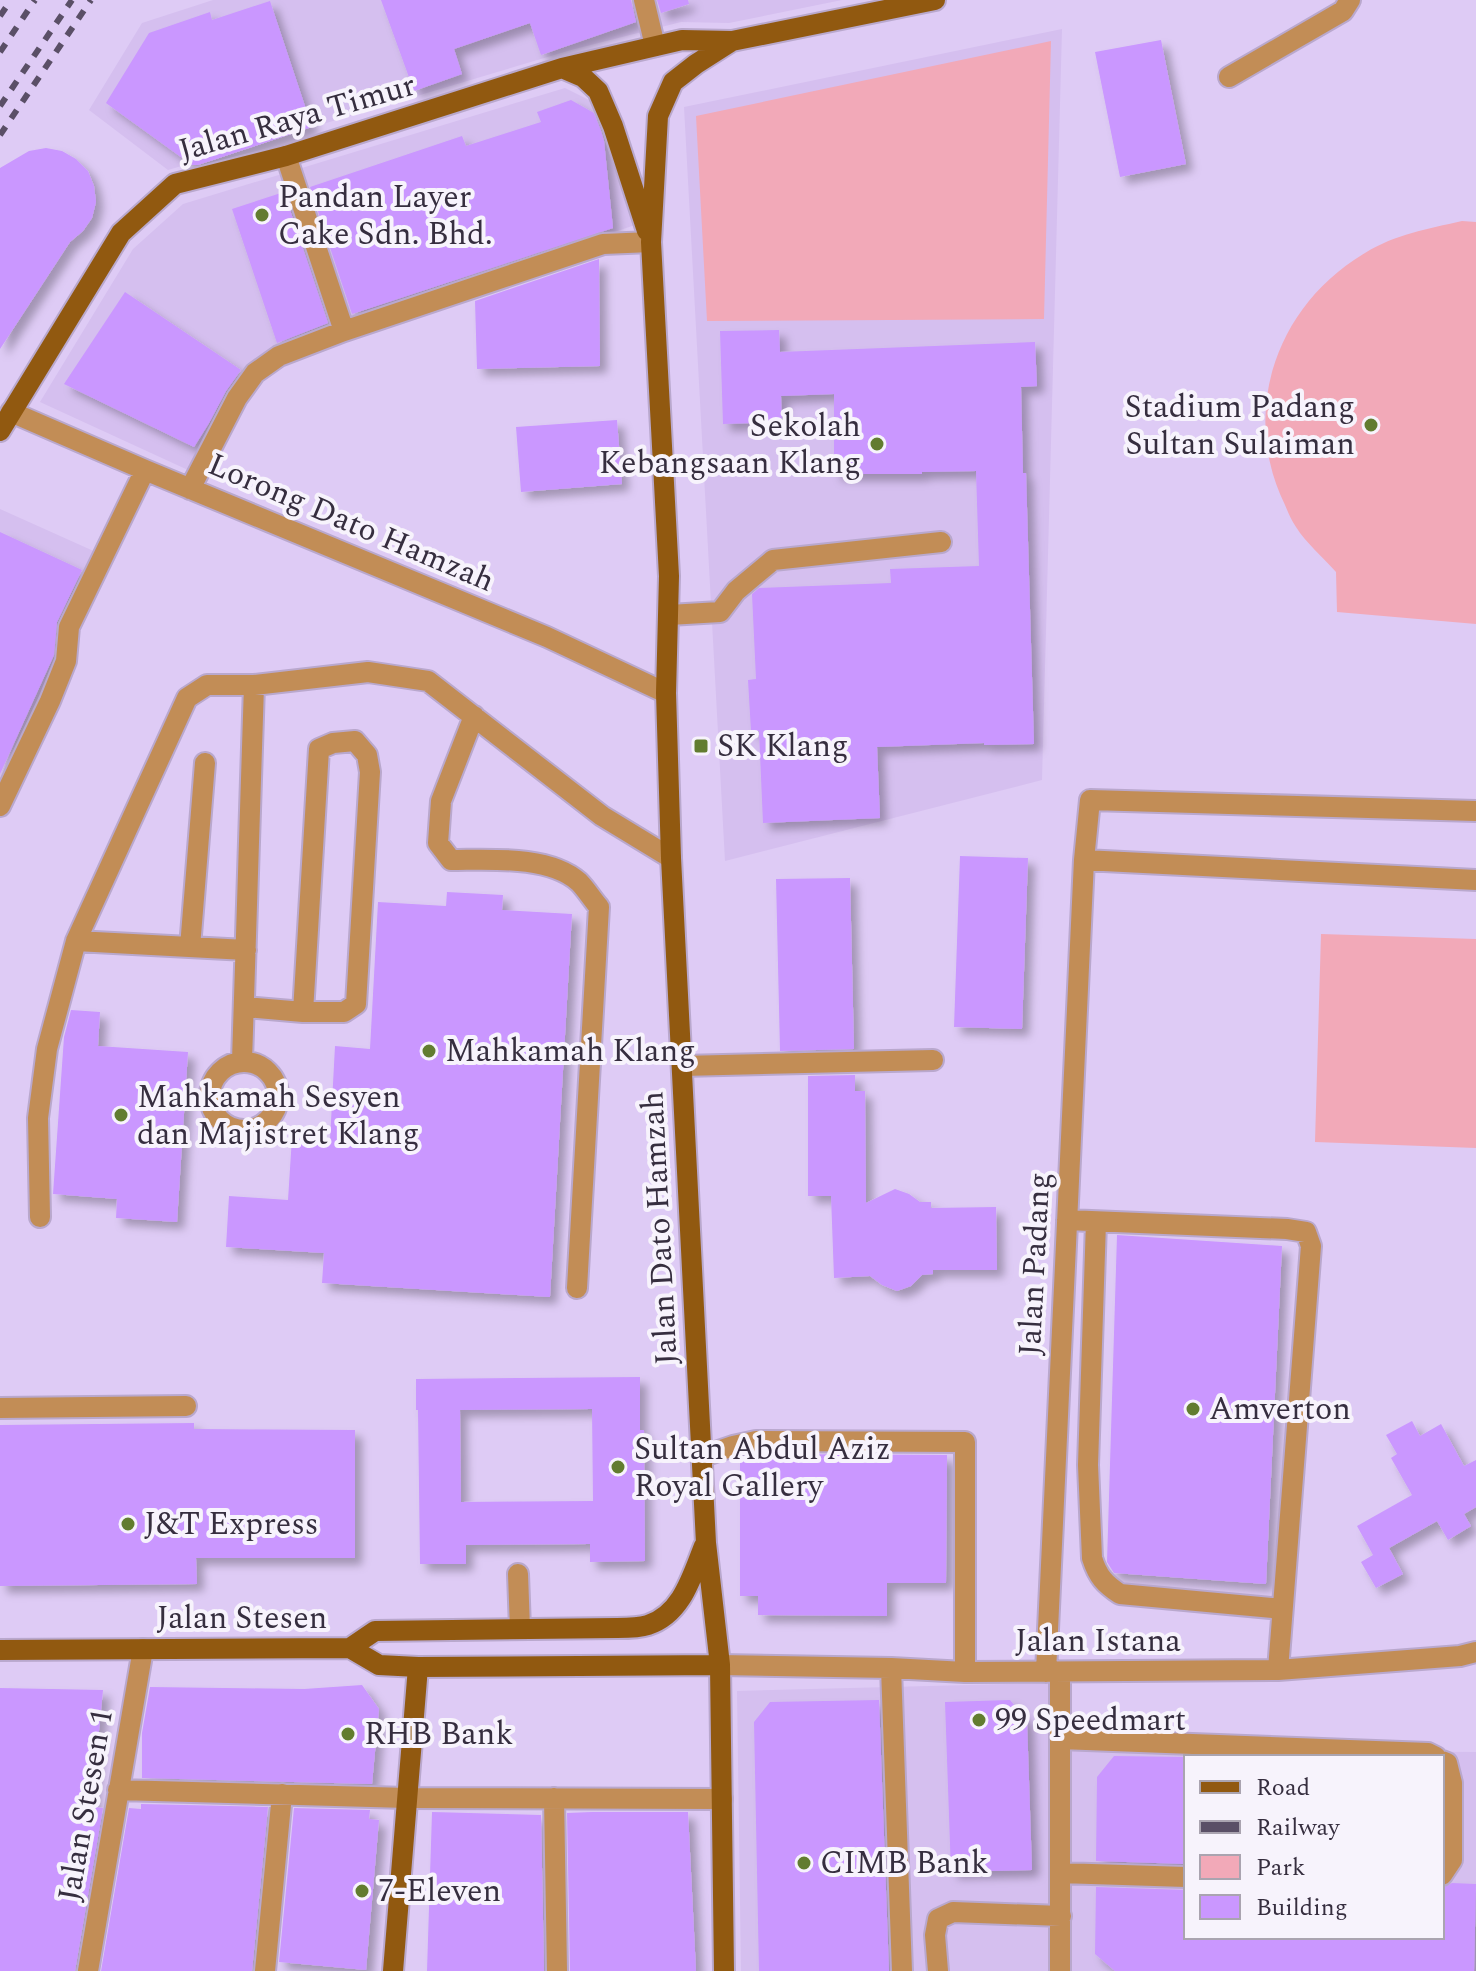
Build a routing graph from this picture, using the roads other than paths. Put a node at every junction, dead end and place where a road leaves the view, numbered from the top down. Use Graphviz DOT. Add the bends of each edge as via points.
graph roads {
  1 [pos="644,0"];
  2 [pos="935,0"];
  3 [pos="1350,0"];
  4 [pos="883,5"];
  5 [pos="732,41"];
  6 [pos="655,46"];
  7 [pos="562,68"];
  8 [pos="1229,77"];
  9 [pos="286,156"];
  10 [pos="651,242"];
  11 [pos="344,331"];
  12 [pos="11,412"];
  13 [pos="0,431"];
  14 [pos="145,470"];
  15 [pos="190,489"];
  16 [pos="941,542"];
  17 [pos="669,615"];
  18 [pos="254,685"];
  19 [pos="666,693"];
  20 [pos="474,716"];
  21 [pos="205,763"];
  22 [pos="0,806"];
  23 [pos="1476,811"];
  24 [pos="671,858"];
  25 [pos="1084,860"];
  26 [pos="1476,880"];
  27 [pos="76,941"];
  28 [pos="190,947"];
  29 [pos="246,950"];
  30 [pos="245,1007"];
  31 [pos="303,1012"];
  32 [pos="933,1060"];
  33 [pos="242,1061"];
  34 [pos="682,1066"];
  35 [pos="40,1217"];
  36 [pos="1067,1220"];
  37 [pos="1096,1222"];
  38 [pos="577,1288"];
  39 [pos="186,1406"];
  40 [pos="0,1408"];
  41 [pos="701,1457"];
  42 [pos="706,1543"];
  43 [pos="518,1574"];
  44 [pos="1282,1609"];
  45 [pos="520,1629"];
  46 [pos="350,1648"];
  47 [pos="143,1649"];
  48 [pos="0,1650"];
  49 [pos="1476,1652"];
  50 [pos="720,1665"];
  51 [pos="418,1667"];
  52 [pos="891,1668"];
  53 [pos="1278,1670"];
  54 [pos="965,1672"];
  55 [pos="1053,1672"];
  56 [pos="1060,1739"];
  57 [pos="1432,1755"];
  58 [pos="1444,1762"];
  59 [pos="118,1790"];
  60 [pos="282,1794"];
  61 [pos="407,1798"];
  62 [pos="554,1798"];
  63 [pos="722,1799"];
  64 [pos="1444,1872"];
  65 [pos="1060,1873"];
  66 [pos="1184,1877"];
  67 [pos="1061,1916"];
  68 [pos="88,1971"];
  69 [pos="265,1971"];
  70 [pos="393,1971"];
  71 [pos="557,1971"];
  72 [pos="724,1971"];
  73 [pos="902,1971"];
  74 [pos="938,1971"];
  75 [pos="1060,1971"];
  1 -- 6 [label="street"];
  2 -- 4 [label="main road"];
  3 -- 8 [label="street" via="1343,11"];
  4 -- 5 [label="main road"];
  5 -- 6 [label="main road, Jalan Raya Timur" via="682,40"];
  5 -- 10 [label="main road" via="673,82 658,116"];
  6 -- 7 [label="main road, Jalan Raya Timur"];
  7 -- 9 [label="main road, Jalan Raya Timur"];
  7 -- 10 [label="main road" via="598,91"];
  9 -- 11 [label="street"];
  9 -- 12 [label="main road, Jalan Raya Timur" via="175,184 121,233"];
  10 -- 11 [label="street" via="603,244"];
  10 -- 17 [label="main road, Jalan Dato Hamzah"];
  11 -- 15 [label="street" via="279,356 255,373"];
  12 -- 13 [label="main road, Jalan Raya Timur"];
  12 -- 14 [label="street, Lorong Dato Hamzah"];
  14 -- 15 [label="street, Lorong Dato Hamzah"];
  14 -- 22 [label="street" via="69,627 66,661"];
  15 -- 19 [label="street, Lorong Dato Hamzah" via="547,637"];
  16 -- 17 [label="street" via="773,560 720,612"];
  17 -- 19 [label="main road, Jalan Dato Hamzah"];
  18 -- 20 [label="street" via="368,672 428,681"];
  18 -- 27 [label="street" via="207,685 187,698"];
  18 -- 29 [label="street"];
  19 -- 24 [label="main road, Jalan Dato Hamzah"];
  20 -- 24 [label="street" via="602,816"];
  20 -- 38 [label="street" via="441,801 438,843 451,860 557,868 579,882 599,907"];
  21 -- 28 [label="street"];
  23 -- 25 [label="street, Jalan Padang" via="1090,800"];
  24 -- 34 [label="main road, Jalan Dato Hamzah"];
  25 -- 26 [label="street"];
  25 -- 36 [label="street, Jalan Padang"];
  27 -- 28 [label="street"];
  27 -- 35 [label="street" via="47,1049 38,1118"];
  28 -- 29 [label="street"];
  29 -- 30 [label="street"];
  30 -- 31 [label="street"];
  30 -- 33 [label="street"];
  31 -- 31 [label="street" via="319,749 355,741 367,755 370,772 356,1004 344,1012"];
  32 -- 34 [label="street"];
  34 -- 41 [label="main road, Jalan Dato Hamzah"];
  36 -- 37 [label="street"];
  36 -- 55 [label="street, Jalan Padang"];
  37 -- 44 [label="street" via="1088,1465 1095,1567 1104,1583 1120,1594"];
  37 -- 44 [label="street" via="1306,1232 1311,1246"];
  39 -- 40 [label="street"];
  41 -- 42 [label="main road, Jalan Dato Hamzah"];
  41 -- 54 [label="street" via="756,1441 965,1442"];
  42 -- 45 [label="main road" via="683,1597 665,1617 646,1626"];
  42 -- 50 [label="main road, Jalan Dato Hamzah"];
  43 -- 45 [label="street"];
  44 -- 53 [label="street"];
  45 -- 46 [label="main road" via="375,1631"];
  46 -- 47 [label="main road, Jalan Stesen"];
  46 -- 51 [label="main road, Jalan Stesen" via="379,1665"];
  47 -- 48 [label="main road, Jalan Stesen"];
  47 -- 59 [label="street, Jalan Stesen 1"];
  49 -- 53 [label="street, Jalan Istana"];
  50 -- 51 [label="main road, Jalan Stesen"];
  50 -- 52 [label="street, Jalan Istana"];
  50 -- 63 [label="main road, Jalan Dato Hamzah"];
  51 -- 61 [label="main road"];
  52 -- 54 [label="street, Jalan Istana"];
  52 -- 73 [label="street"];
  53 -- 55 [label="street, Jalan Istana"];
  54 -- 55 [label="street, Jalan Istana"];
  55 -- 56 [label="street, Jalan Padang"];
  56 -- 57 [label="street"];
  56 -- 65 [label="street, Jalan Padang"];
  58 -- 64 [label="street" via="1452,1783 1452,1860"];
  59 -- 60 [label="street"];
  59 -- 68 [label="street, Jalan Stesen 1"];
  60 -- 61 [label="street"];
  60 -- 69 [label="street"];
  61 -- 62 [label="street"];
  61 -- 70 [label="main road"];
  62 -- 63 [label="street"];
  62 -- 71 [label="street"];
  63 -- 72 [label="main road, Jalan Dato Hamzah"];
  65 -- 66 [label="street"];
  65 -- 67 [label="street, Jalan Padang"];
  67 -- 74 [label="street" via="953,1912 938,1919"];
  67 -- 75 [label="street, Jalan Padang"];
}
